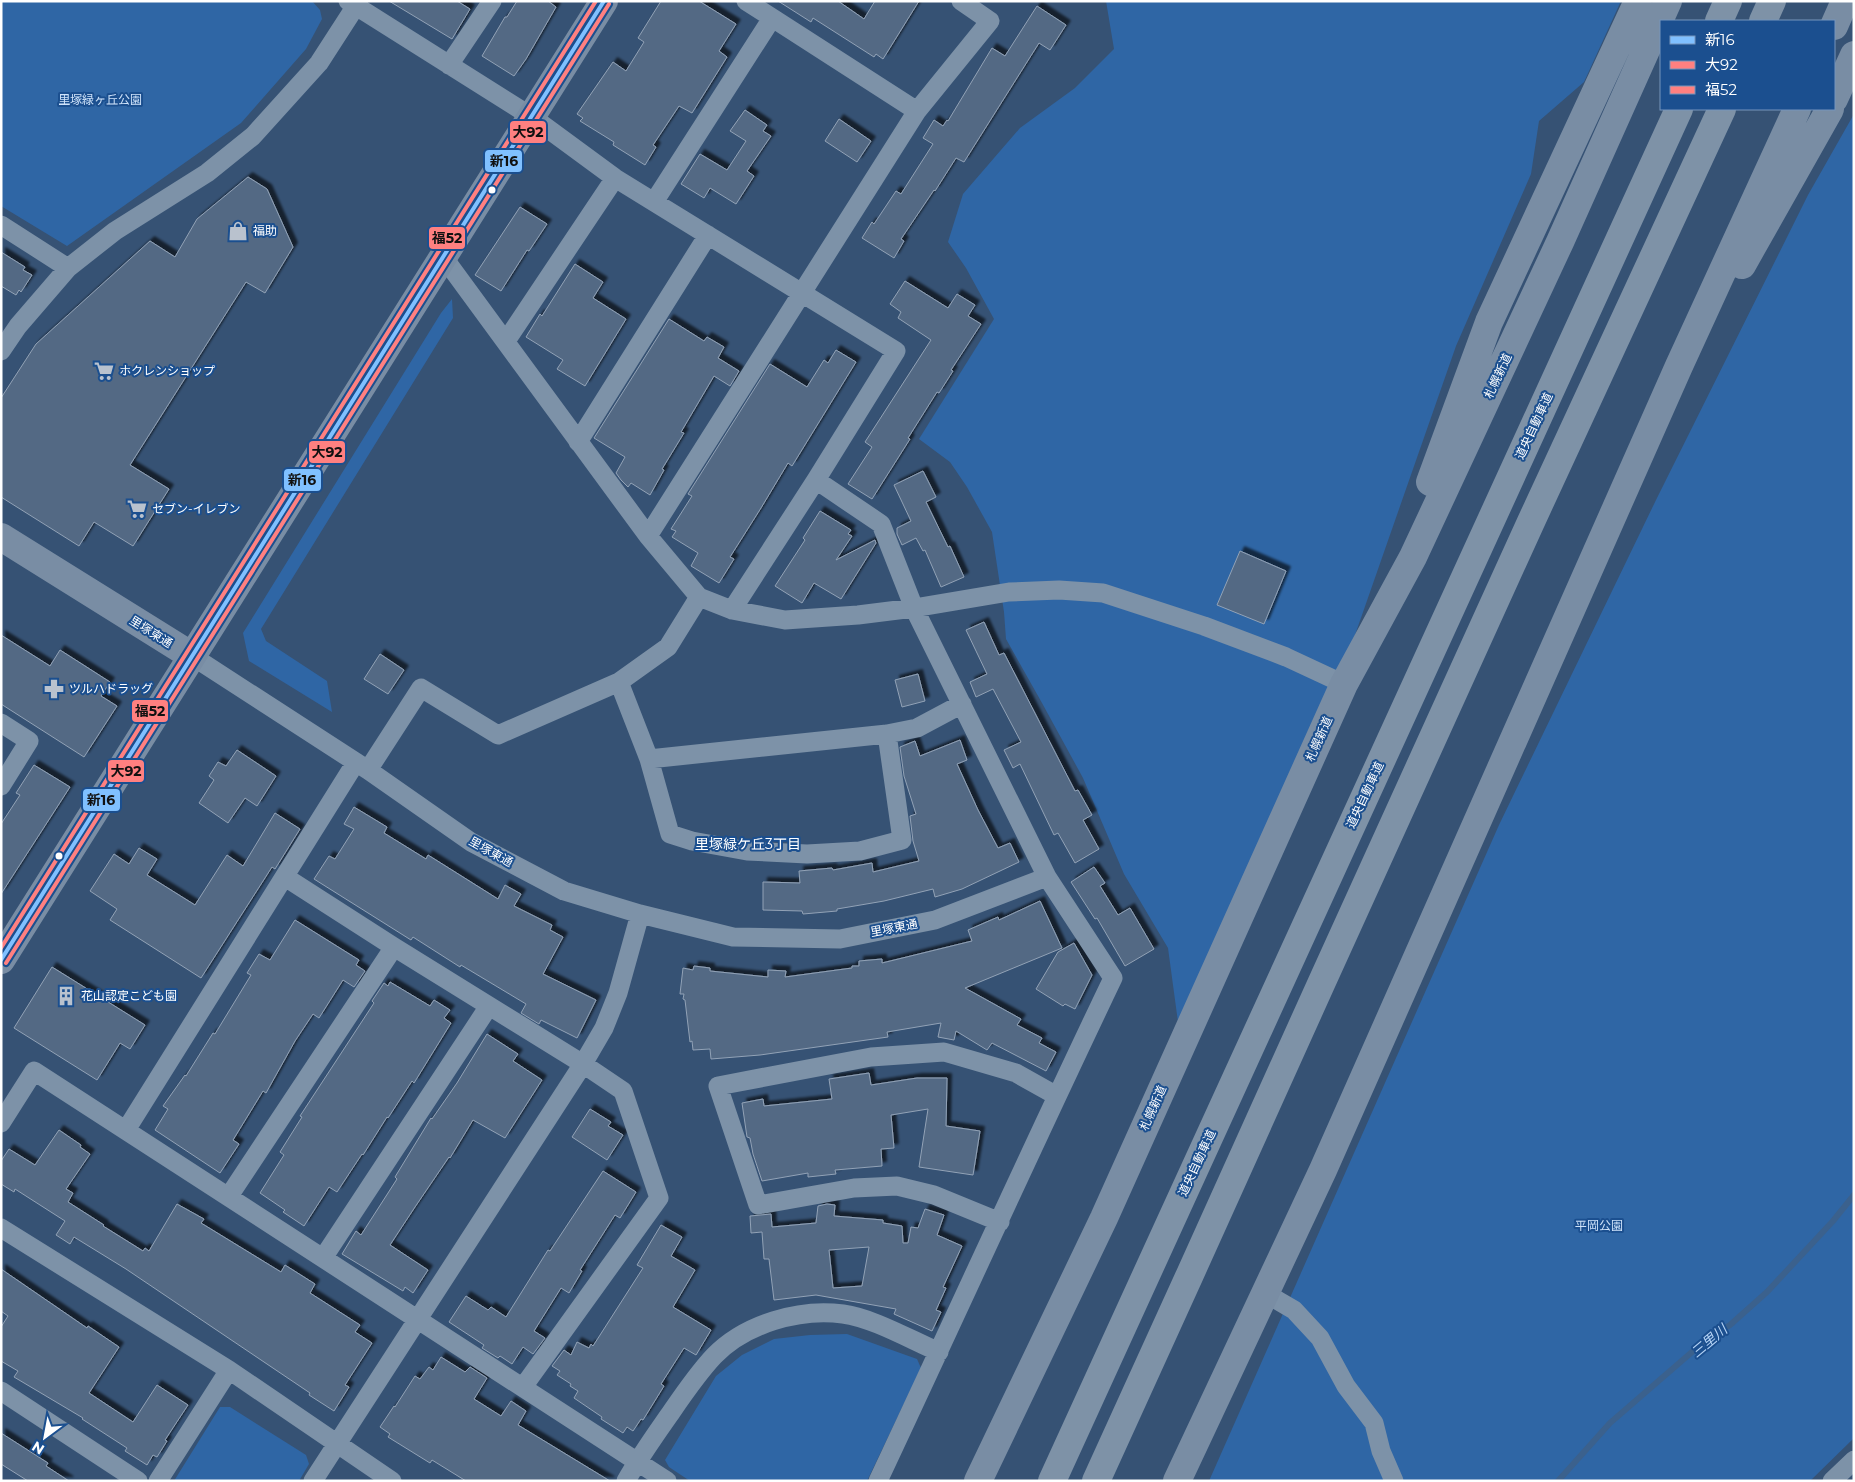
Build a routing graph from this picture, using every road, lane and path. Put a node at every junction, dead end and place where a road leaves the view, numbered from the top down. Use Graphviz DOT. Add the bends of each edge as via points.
graph roads {
  1 [pos="492,1"];
  2 [pos="604,1"];
  3 [pos="746,1"];
  4 [pos="962,1"];
  5 [pos="1638,1"];
  6 [pos="1668,1"];
  7 [pos="1728,1"];
  8 [pos="1772,1"];
  9 [pos="1845,1"];
  10 [pos="354,3"];
  11 [pos="772,18"];
  12 [pos="1719,20"];
  13 [pos="1763,20"];
  14 [pos="1835,24"];
  15 [pos="1854,55"];
  16 [pos="449,65"];
  17 [pos="1835,97"];
  18 [pos="1679,110"];
  19 [pos="1722,110"];
  20 [pos="1797,110"];
  21 [pos="1829,110"];
  22 [pos="917,111"];
  23 [pos="532,117"];
  24 [pos="615,178"];
  25 [pos="654,202"];
  26 [pos="1,225"];
  27 [pos="708,235"];
  28 [pos="444,258"];
  29 [pos="68,268"];
  30 [pos="801,293"];
  31 [pos="506,341"];
  32 [pos="1,351"];
  33 [pos="1679,366"];
  34 [pos="578,442"];
  35 [pos="816,480"];
  36 [pos="648,536"];
  37 [pos="1,537"];
  38 [pos="1413,557"];
  39 [pos="699,597"];
  40 [pos="914,608"];
  41 [pos="732,610"];
  42 [pos="192,656"];
  43 [pos="619,682"];
  44 [pos="1344,684"];
  45 [pos="962,704"];
  46 [pos="1,723"];
  47 [pos="887,734"];
  48 [pos="649,759"];
  49 [pos="362,766"];
  50 [pos="1,786"];
  51 [pos="285,877"];
  52 [pos="1047,877"];
  53 [pos="640,914"];
  54 [pos="394,947"];
  55 [pos="1,960"];
  56 [pos="489,1006"];
  57 [pos="582,1064"];
  58 [pos="1057,1096"];
  59 [pos="1,1123"];
  60 [pos="126,1130"];
  61 [pos="229,1196"];
  62 [pos="1000,1222"];
  63 [pos="1,1228"];
  64 [pos="324,1258"];
  65 [pos="1265,1293"];
  66 [pos="417,1319"];
  67 [pos="938,1352"];
  68 [pos="229,1370"];
  69 [pos="523,1387"];
  70 [pos="1,1391"];
  71 [pos="336,1444"];
  72 [pos="1854,1460"];
  73 [pos="637,1461"];
  74 [pos="138,1481"];
  75 [pos="158,1481"];
  76 [pos="313,1481"];
  77 [pos="392,1481"];
  78 [pos="626,1481"];
  79 [pos="667,1481"];
  80 [pos="878,1481"];
  81 [pos="978,1481"];
  82 [pos="1052,1481"];
  83 [pos="1096,1481"];
  84 [pos="1177,1481"];
  85 [pos="1394,1481"];
  86 [pos="1832,1481"];
  1 -- 16 [label="street"];
  2 -- 23 [label="street"];
  3 -- 11 [label="street"];
  4 -- 22 [label="street" via="990,21"];
  5 -- 38 [label="street" via="1489,322 1431,479"];
  6 -- 38 [label="street, 札幌新道"];
  7 -- 12 [label="highway"];
  8 -- 13 [label="highway"];
  9 -- 14 [label="street"];
  10 -- 16 [label="street"];
  10 -- 29 [label="street" via="319,63 254,136 206,173 115,231"];
  11 -- 22 [label="street"];
  11 -- 25 [label="street"];
  15 -- 17 [label="street"];
  16 -- 23 [label="street"];
  18 -- 82 [label="highway, 道央自動車道"];
  19 -- 83 [label="highway" via="1585,403"];
  20 -- 33 [label="street"];
  21 -- 33 [label="street" via="1750,253"];
  22 -- 30 [label="street"];
  23 -- 24 [label="street"];
  23 -- 28 [label="street"];
  24 -- 25 [label="street"];
  24 -- 31 [label="street"];
  25 -- 27 [label="street"];
  26 -- 29 [label="street"];
  27 -- 30 [label="street"];
  27 -- 34 [label="street"];
  28 -- 31 [label="street"];
  28 -- 42 [label="street"];
  29 -- 32 [label="street"];
  30 -- 35 [label="street" via="896,351"];
  30 -- 36 [label="street"];
  31 -- 34 [label="street"];
  33 -- 65 [label="street" via="1323,1170"];
  34 -- 36 [label="street"];
  35 -- 40 [label="street" via="881,524"];
  35 -- 41 [label="street"];
  36 -- 39 [label="street"];
  37 -- 42 [label="street, 里塚東通"];
  38 -- 44 [label="street, 札幌新道"];
  39 -- 41 [label="street"];
  39 -- 43 [label="street" via="668,647"];
  40 -- 41 [label="street" via="785,620"];
  40 -- 44 [label="street" via="1009,592 1059,590 1103,593 1204,626 1286,657"];
  40 -- 45 [label="street"];
  42 -- 49 [label="street, 里塚東通"];
  42 -- 55 [label="street"];
  43 -- 48 [label="street"];
  43 -- 49 [label="street" via="498,735 421,688"];
  44 -- 81 [label="street, 札幌新道" via="1104,1218"];
  45 -- 47 [label="street" via="917,728"];
  45 -- 52 [label="street"];
  46 -- 50 [label="street" via="29,741"];
  47 -- 48 [label="street"];
  47 -- 48 [label="street" via="902,840 860,851 807,854 747,851 670,834"];
  49 -- 51 [label="street"];
  49 -- 53 [label="street, 里塚東通" via="471,842 564,891"];
  51 -- 54 [label="street"];
  51 -- 60 [label="street"];
  52 -- 53 [label="street, 里塚東通" via="935,920 840,939 733,937"];
  52 -- 58 [label="street" via="1113,978"];
  53 -- 57 [label="street" via="618,993 604,1028"];
  54 -- 56 [label="street"];
  54 -- 61 [label="street"];
  56 -- 57 [label="street"];
  56 -- 64 [label="street"];
  57 -- 66 [label="street"];
  57 -- 69 [label="street" via="623,1091 658,1198"];
  58 -- 62 [label="street"];
  58 -- 62 [label="street" via="1016,1073 944,1052 871,1057 718,1086 758,1205 854,1188 898,1186 934,1195"];
  59 -- 60 [label="street" via="34,1071"];
  60 -- 61 [label="street"];
  61 -- 64 [label="street"];
  62 -- 67 [label="street"];
  63 -- 68 [label="street"];
  64 -- 66 [label="street"];
  65 -- 84 [label="street"];
  65 -- 85 [label="street" via="1294,1310 1320,1338 1346,1386 1374,1423 1381,1452"];
  66 -- 69 [label="street"];
  66 -- 71 [label="street"];
  67 -- 73 [label="street" via="881,1326 844,1314 804,1313 766,1324 739,1336 714,1356"];
  67 -- 80 [label="street"];
  68 -- 71 [label="street"];
  68 -- 75 [label="street"];
  69 -- 73 [label="street"];
  70 -- 74 [label="street"];
  71 -- 76 [label="street"];
  71 -- 77 [label="street"];
  72 -- 86 [label="street"];
  73 -- 78 [label="street"];
  73 -- 79 [label="street"];
}
